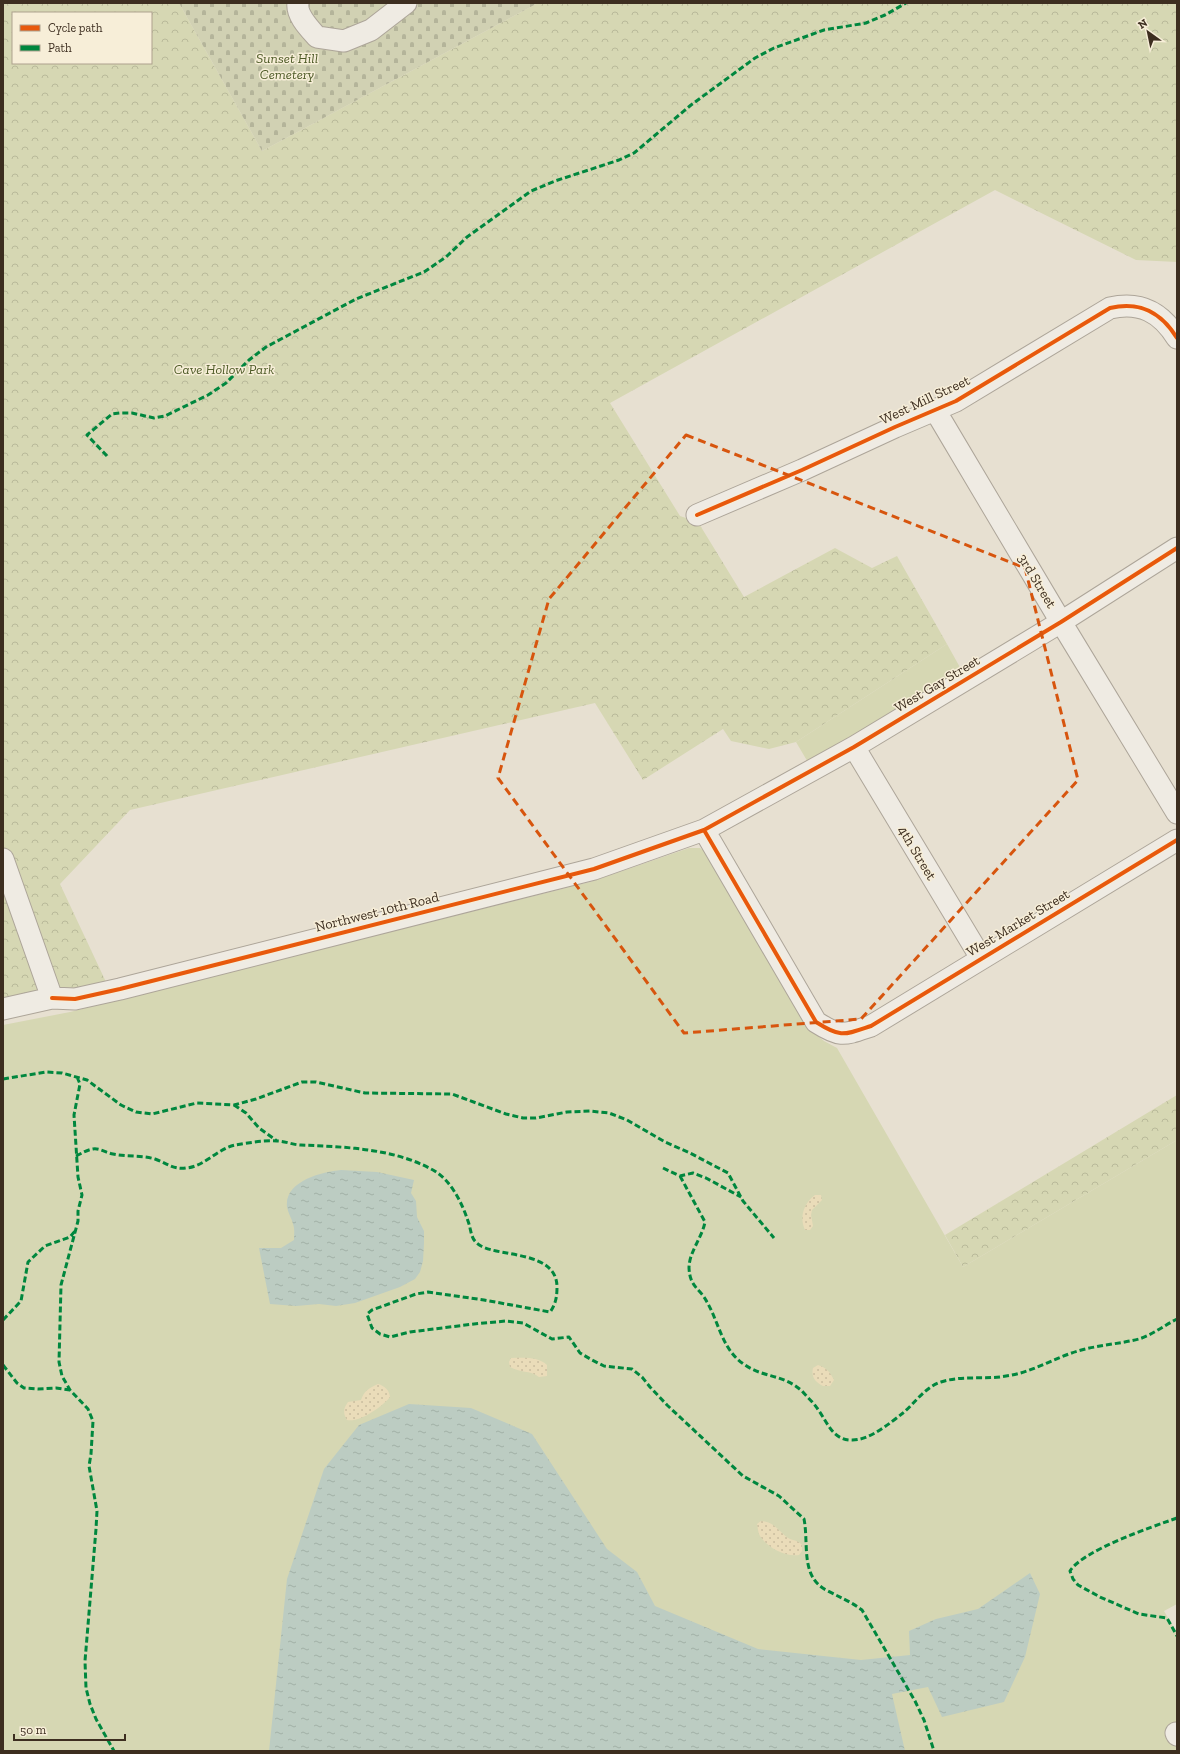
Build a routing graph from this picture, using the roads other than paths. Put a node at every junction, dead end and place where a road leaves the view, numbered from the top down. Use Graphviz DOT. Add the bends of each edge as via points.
graph roads {
  1 [pos="298,3"];
  2 [pos="406,3"];
  3 [pos="1177,338"];
  4 [pos="935,410"];
  5 [pos="698,515"];
  6 [pos="1177,548"];
  7 [pos="1061,622"];
  8 [pos="854,747"];
  9 [pos="1177,813"];
  10 [pos="704,830"];
  11 [pos="1177,840"];
  12 [pos="3,859"];
  13 [pos="981,958"];
  14 [pos="52,998"];
  15 [pos="3,1009"];
  1 -- 2 [label="street" via="297,7 306,24 317,37 344,41 371,30"];
  3 -- 4 [label="street, West Mill Street" via="1156,314 1125,305 1110,308 956,401"];
  4 -- 5 [label="street, West Mill Street"];
  4 -- 7 [label="street, 3rd Street"];
  6 -- 7 [label="street, West Gay Street"];
  7 -- 8 [label="street, West Gay Street"];
  7 -- 9 [label="street, 3rd Street"];
  8 -- 10 [label="street, West Gay Street"];
  8 -- 13 [label="street, 4th Street"];
  10 -- 13 [label="street, West Market Street" via="816,1022 835,1033 851,1033 871,1026"];
  10 -- 14 [label="street, Northwest 10th Road" via="586,871 120,989 75,999"];
  11 -- 13 [label="street, West Market Street"];
  12 -- 14 [label="street"];
  14 -- 15 [label="street, Northwest 10th Road"];
}
